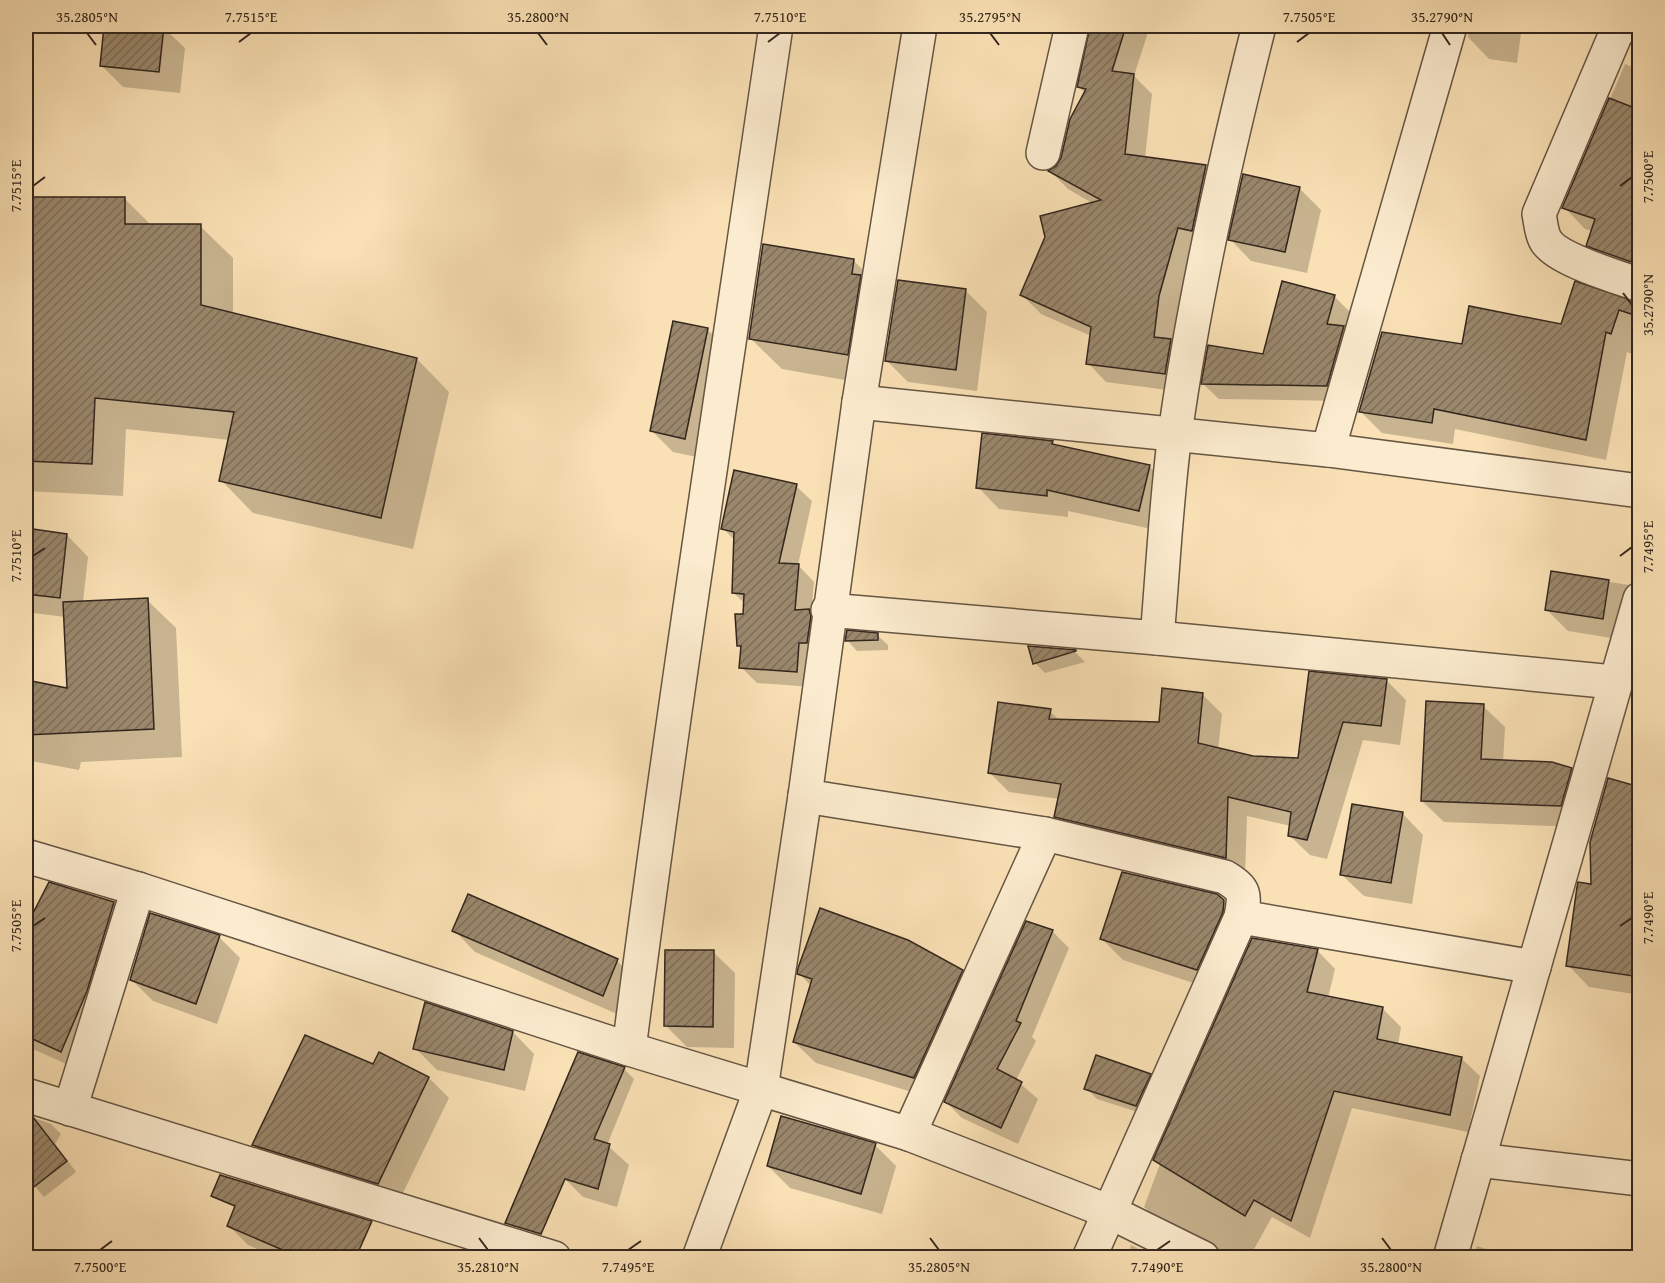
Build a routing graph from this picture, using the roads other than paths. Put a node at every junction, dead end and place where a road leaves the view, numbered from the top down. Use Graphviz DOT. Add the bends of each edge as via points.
graph roads {
  1 [pos="776,26"];
  2 [pos="920,26"];
  3 [pos="1072,26"];
  4 [pos="1259,26"];
  5 [pos="1450,26"];
  6 [pos="1622,31"];
  7 [pos="1043,153"];
  8 [pos="1640,285"];
  9 [pos="859,402"];
  10 [pos="1175,435"];
  11 [pos="1328,450"];
  12 [pos="1640,491"];
  13 [pos="1640,599"];
  14 [pos="828,610"];
  15 [pos="1157,638"];
  16 [pos="1614,682"];
  17 [pos="805,796"];
  18 [pos="1045,834"];
  19 [pos="26,856"];
  20 [pos="138,889"];
  21 [pos="1241,917"];
  22 [pos="1534,967"];
  23 [pos="629,1049"];
  24 [pos="761,1089"];
  25 [pos="26,1095"];
  26 [pos="70,1109"];
  27 [pos="909,1134"];
  28 [pos="1478,1160"];
  29 [pos="1640,1179"];
  30 [pos="1110,1212"];
  31 [pos="554,1257"];
  32 [pos="699,1257"];
  33 [pos="1089,1257"];
  34 [pos="1203,1257"];
  35 [pos="1450,1257"];
  1 -- 23 [label="street" via="663,784"];
  2 -- 9 [label="street"];
  3 -- 7 [label="street"];
  4 -- 10 [label="street" via="1203,274"];
  5 -- 11 [label="street"];
  6 -- 8 [label="street" via="1539,214 1548,244 1569,257"];
  9 -- 10 [label="street"];
  9 -- 14 [label="street"];
  10 -- 11 [label="street"];
  10 -- 15 [label="street"];
  11 -- 12 [label="street"];
  13 -- 16 [label="street"];
  14 -- 15 [label="street"];
  14 -- 17 [label="street"];
  15 -- 16 [label="street"];
  16 -- 22 [label="street"];
  17 -- 18 [label="street"];
  17 -- 24 [label="street"];
  18 -- 21 [label="street" via="1225,877 1239,885 1244,897"];
  18 -- 27 [label="street"];
  19 -- 20 [label="street"];
  20 -- 23 [label="street"];
  20 -- 26 [label="street"];
  21 -- 22 [label="street"];
  21 -- 30 [label="street"];
  22 -- 28 [label="street"];
  23 -- 24 [label="street"];
  24 -- 27 [label="street"];
  24 -- 32 [label="street"];
  25 -- 26 [label="street"];
  26 -- 31 [label="street"];
  27 -- 30 [label="street"];
  28 -- 29 [label="street"];
  28 -- 35 [label="street"];
  30 -- 33 [label="street"];
  30 -- 34 [label="street"];
}
